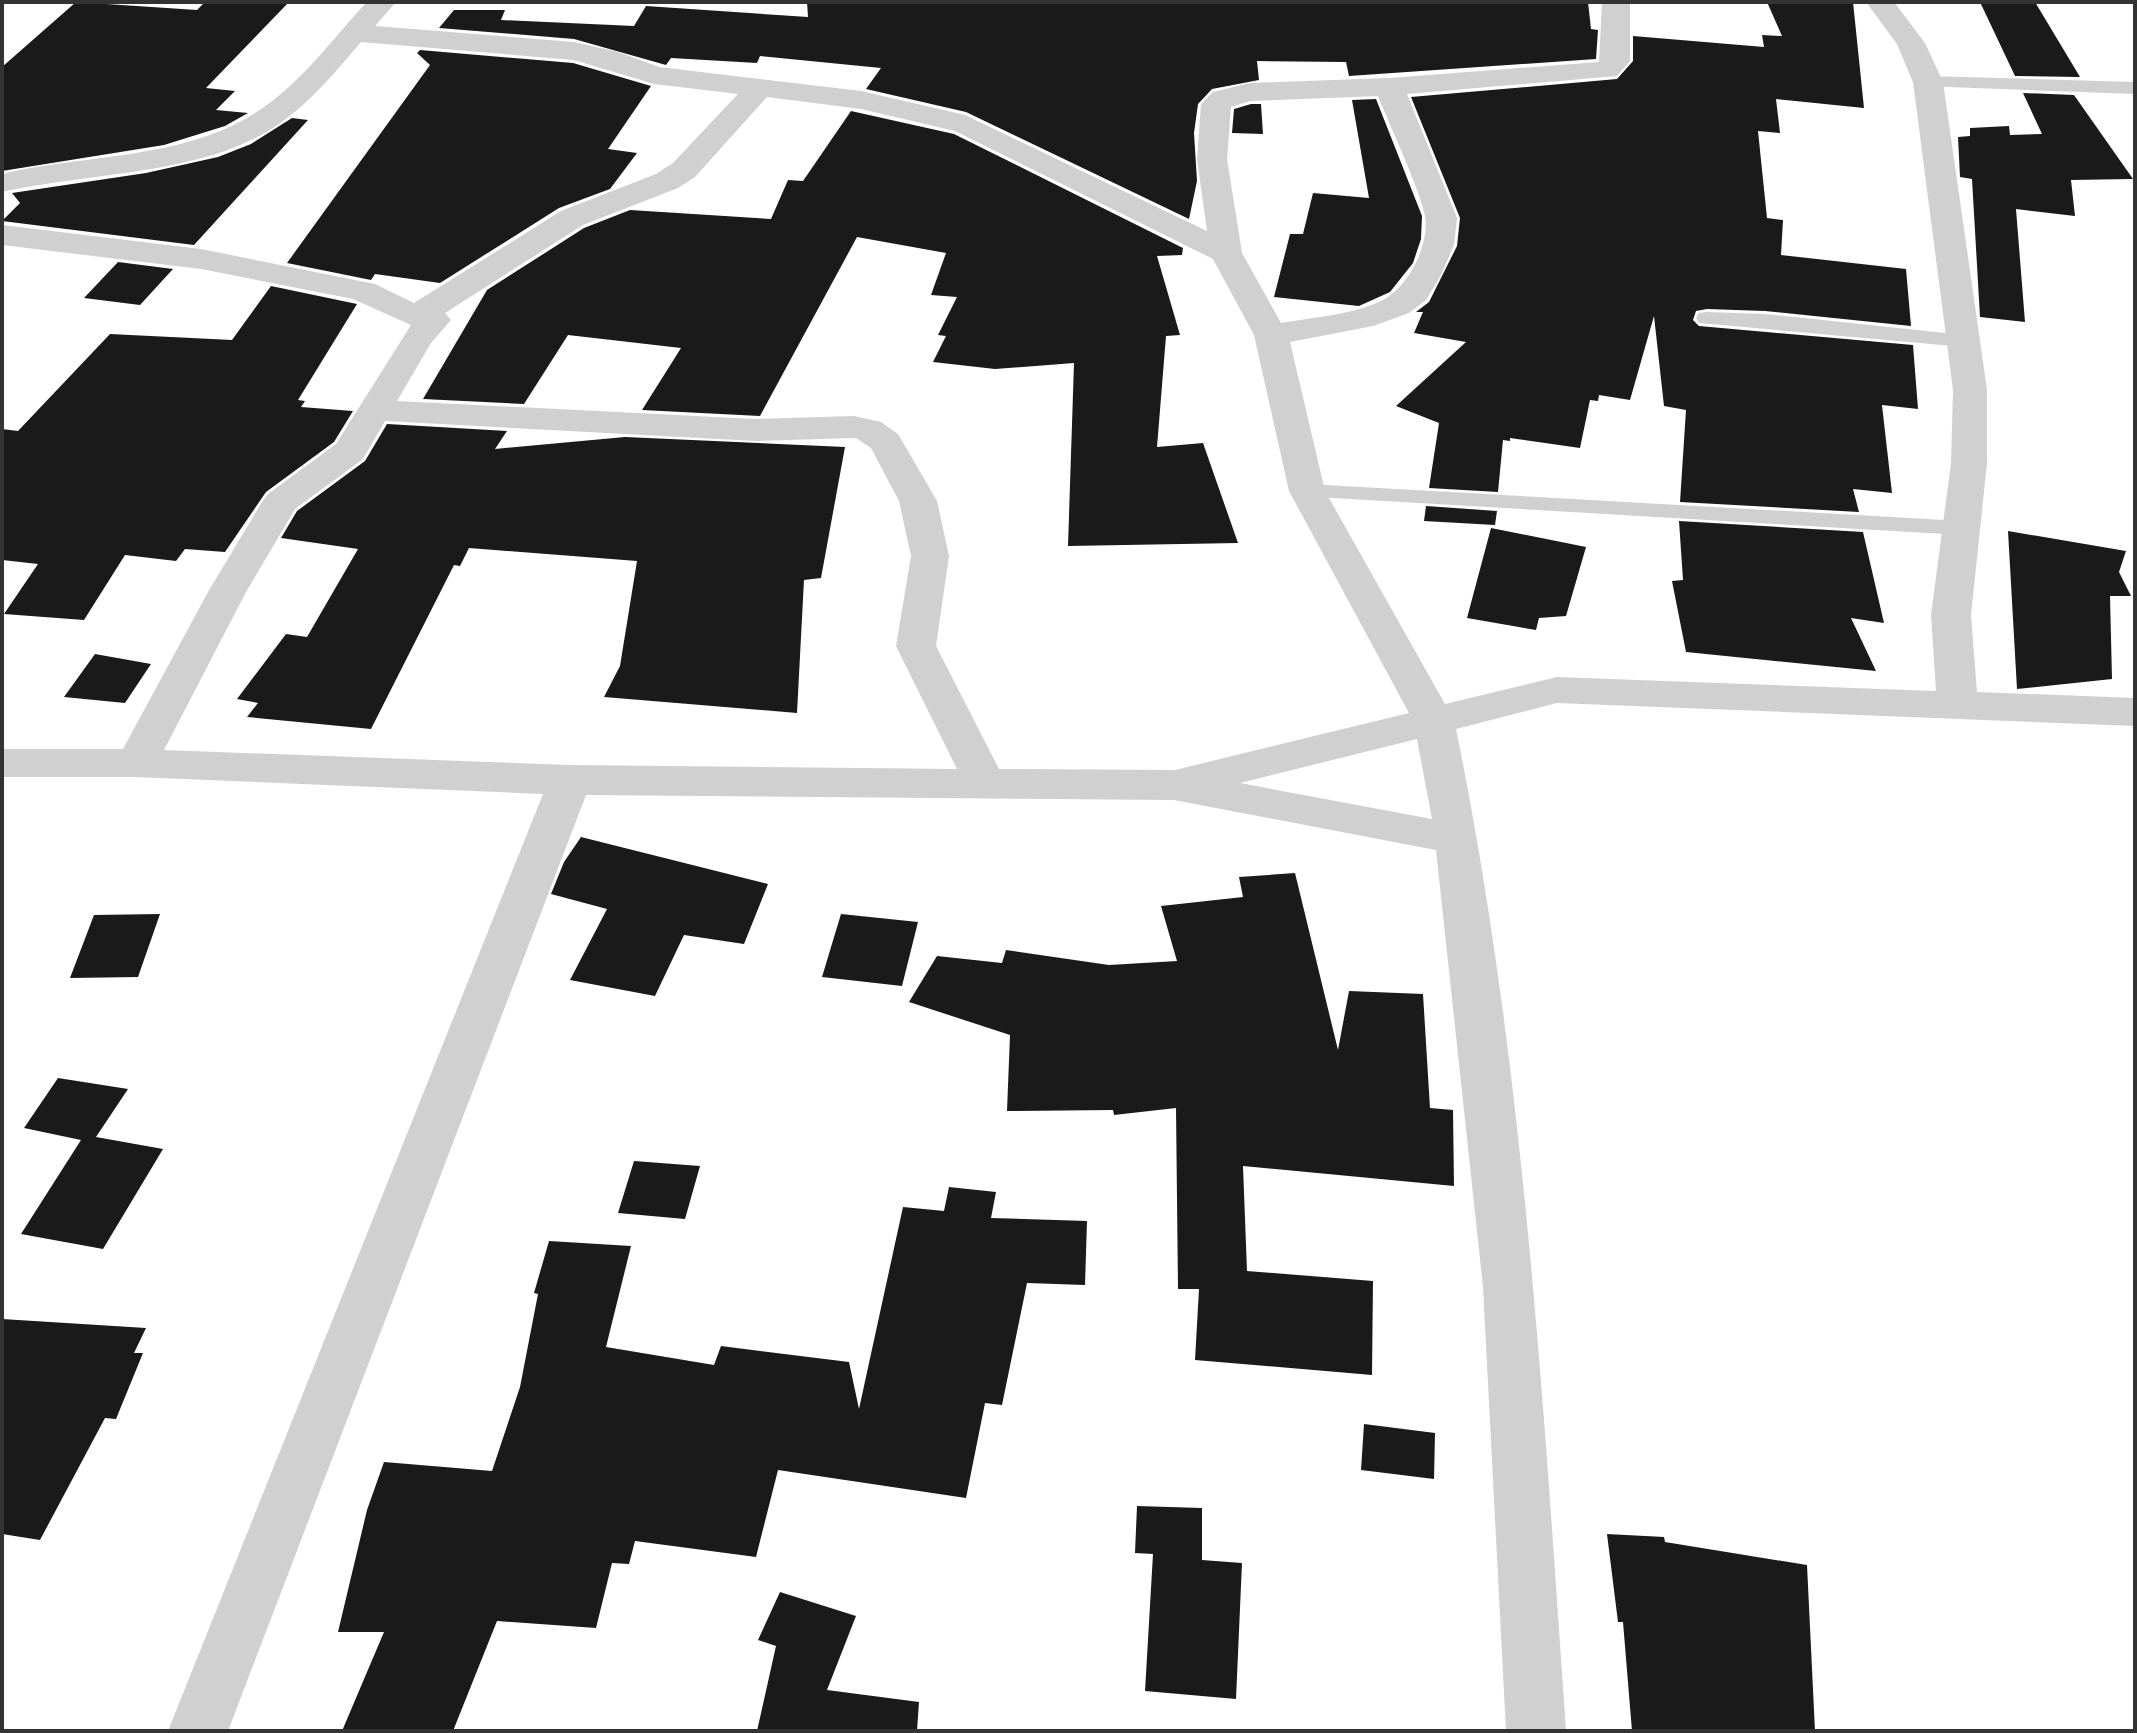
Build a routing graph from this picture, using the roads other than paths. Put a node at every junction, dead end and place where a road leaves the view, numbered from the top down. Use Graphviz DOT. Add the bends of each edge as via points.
graph roads {
  1 [pos="382,2"];
  2 [pos="1616,2"];
  3 [pos="1880,2"];
  4 [pos="352,33"];
  5 [pos="1928,82"];
  6 [pos="760,87"];
  7 [pos="1389,87"];
  8 [pos="2135,88"];
  9 [pos="2,183"];
  10 [pos="2,235"];
  11 [pos="1226,253"];
  12 [pos="416,316"];
  13 [pos="1707,318"];
  14 [pos="1271,335"];
  15 [pos="1964,341"];
  16 [pos="372,410"];
  17 [pos="1307,491"];
  18 [pos="1962,528"];
  19 [pos="1958,707"];
  20 [pos="2135,712"];
  21 [pos="1434,721"];
  22 [pos="2,763"];
  23 [pos="136,763"];
  24 [pos="570,780"];
  25 [pos="986,784"];
  26 [pos="1174,785"];
  27 [pos="1457,839"];
  28 [pos="198,1731"];
  29 [pos="1536,1731"];
  1 -- 4 [label="street"];
  2 -- 7 [label="street" via="1616,61 1607,70"];
  3 -- 5 [label="street" via="1911,43"];
  4 -- 6 [label="street" via="574,51 654,75"];
  4 -- 9 [label="street" via="287,103 245,132 179,150"];
  5 -- 8 [label="lane"];
  5 -- 15 [label="street"];
  6 -- 11 [label="street" via="861,100 965,124"];
  6 -- 12 [label="street" via="684,170 572,218"];
  7 -- 11 [label="street" via="1250,92 1216,104 1212,159"];
  7 -- 14 [label="street" via="1441,218 1438,245 1425,275 1414,293 1373,316"];
  10 -- 12 [label="street" via="201,259 363,291"];
  11 -- 14 [label="street"];
  12 -- 16 [label="street" via="434,320"];
  13 -- 15 [label="lane"];
  14 -- 17 [label="street"];
  15 -- 18 [label="street" via="1970,390"];
  16 -- 23 [label="street" via="350,451 281,502"];
  16 -- 25 [label="street" via="756,430 854,427 878,436 918,501 930,556 916,646"];
  17 -- 18 [label="lane"];
  17 -- 21 [label="street"];
  18 -- 19 [label="street" via="1951,615"];
  19 -- 20 [label="street"];
  19 -- 21 [label="street" via="1557,690"];
  21 -- 26 [label="street"];
  21 -- 27 [label="street"];
  22 -- 23 [label="street"];
  23 -- 24 [label="street"];
  24 -- 25 [label="street"];
  24 -- 28 [label="street"];
  25 -- 26 [label="street"];
  26 -- 27 [label="street"];
  27 -- 29 [label="street" via="1509,1287"];
}
